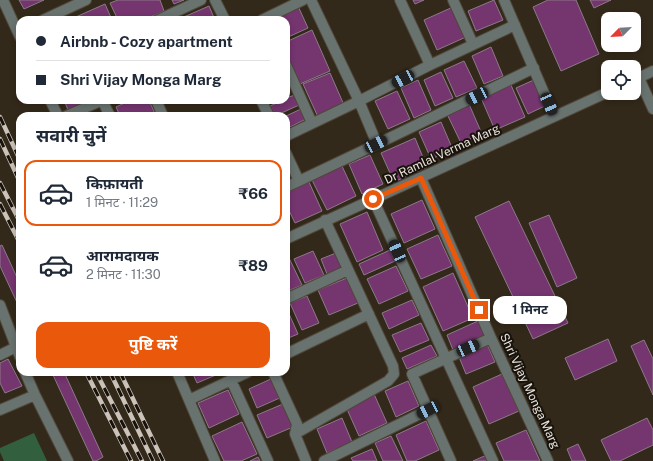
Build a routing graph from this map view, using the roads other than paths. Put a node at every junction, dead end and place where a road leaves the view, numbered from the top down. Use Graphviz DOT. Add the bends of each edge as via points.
graph roads {
  1 [pos="3,0"];
  2 [pos="86,0"];
  3 [pos="201,0"];
  4 [pos="215,0"];
  5 [pos="303,0"];
  6 [pos="311,0"];
  7 [pos="400,0"];
  8 [pos="453,0"];
  9 [pos="504,0"];
  10 [pos="52,16"];
  11 [pos="167,16"];
  12 [pos="223,16"];
  13 [pos="270,16"];
  14 [pos="516,25"];
  15 [pos="16,27"];
  16 [pos="473,44"];
  17 [pos="430,64"];
  18 [pos="534,68"];
  19 [pos="653,71"];
  20 [pos="290,74"];
  21 [pos="641,77"];
  22 [pos="641,88"];
  23 [pos="601,95"];
  24 [pos="359,101"];
  25 [pos="94,104"];
  26 [pos="653,109"];
  27 [pos="75,112"];
  28 [pos="554,116"];
  29 [pos="312,123"];
  30 [pos="290,134"];
  31 [pos="376,144"];
  32 [pos="290,162"];
  33 [pos="421,178"];
  34 [pos="299,181"];
  35 [pos="290,185"];
  36 [pos="373,199"];
  37 [pos="325,220"];
  38 [pos="290,237"];
  39 [pos="348,270"];
  40 [pos="290,297"];
  41 [pos="0,305"];
  42 [pos="369,314"];
  43 [pos="491,338"];
  44 [pos="16,347"];
  45 [pos="290,352"];
  46 [pos="0,355"];
  47 [pos="445,358"];
  48 [pos="27,376"];
  49 [pos="179,376"];
  50 [pos="240,376"];
  51 [pos="276,376"];
  52 [pos="231,380"];
  53 [pos="35,395"];
  54 [pos="189,400"];
  55 [pos="0,410"];
  56 [pos="428,410"];
  57 [pos="295,434"];
  58 [pos="68,461"];
  59 [pos="215,461"];
  60 [pos="268,461"];
  61 [pos="306,461"];
  62 [pos="324,461"];
  63 [pos="450,461"];
  64 [pos="493,461"];
  65 [pos="548,461"];
  1 -- 15 [label="street"];
  2 -- 10 [label="street"];
  3 -- 11 [label="street"];
  4 -- 12 [label="street"];
  5 -- 13 [label="street"];
  6 -- 24 [label="street"];
  7 -- 17 [label="street"];
  8 -- 16 [label="street"];
  9 -- 14 [label="street"];
  14 -- 16 [label="street"];
  14 -- 18 [label="street"];
  16 -- 17 [label="street"];
  17 -- 24 [label="street"];
  18 -- 28 [label="street"];
  18 -- 31 [label="street"];
  19 -- 21 [label="street"];
  20 -- 29 [label="street"];
  22 -- 26 [label="street"];
  23 -- 28 [label="street, Dr Ramlal Verma Marg"];
  24 -- 29 [label="street"];
  24 -- 31 [label="street"];
  25 -- 27 [label="street"];
  28 -- 33 [label="street, Dr Ramlal Verma Marg"];
  29 -- 30 [label="street"];
  31 -- 34 [label="street"];
  32 -- 34 [label="street"];
  33 -- 36 [label="street, Dr Ramlal Verma Marg"];
  33 -- 43 [label="street, Shri Vijay Monga Marg"];
  34 -- 35 [label="street"];
  36 -- 37 [label="street, Dr Ramlal Verma Marg"];
  36 -- 47 [label="street"];
  37 -- 38 [label="street, Dr Ramlal Verma Marg"];
  37 -- 39 [label="street"];
  39 -- 40 [label="street"];
  39 -- 42 [label="street"];
  41 -- 44 [label="street"];
  42 -- 45 [label="street"];
  42 -- 57 [label="street" via="394,374 388,381"];
  43 -- 47 [label="street"];
  43 -- 65 [label="street, Shri Vijay Monga Marg"];
  44 -- 46 [label="street"];
  47 -- 56 [label="street" via="412,374"];
  47 -- 64 [label="street"];
  48 -- 53 [label="street"];
  49 -- 54 [label="street"];
  50 -- 52 [label="street"];
  51 -- 57 [label="street" via="297,424"];
  52 -- 54 [label="street"];
  52 -- 60 [label="street"];
  53 -- 55 [label="street"];
  53 -- 58 [label="street"];
  54 -- 59 [label="street"];
  56 -- 62 [label="street"];
  56 -- 63 [label="street"];
  57 -- 61 [label="street"];
}
